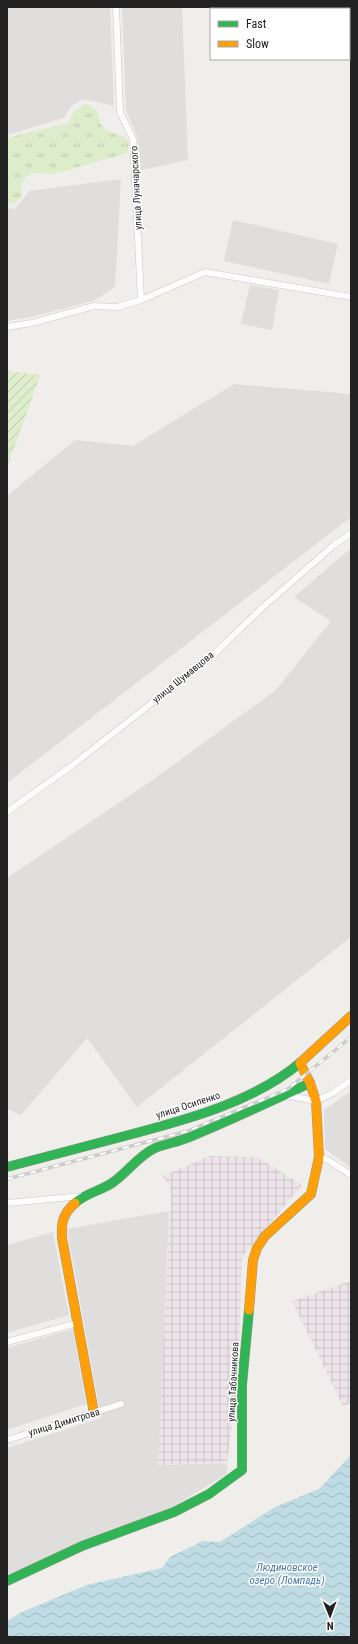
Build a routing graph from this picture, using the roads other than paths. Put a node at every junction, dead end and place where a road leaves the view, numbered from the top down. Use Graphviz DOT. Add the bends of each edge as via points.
graph roads {
  1 [pos="116,7"];
  2 [pos="351,297"];
  3 [pos="141,300"];
  4 [pos="7,327"];
  5 [pos="351,533"];
  6 [pos="7,812"];
  7 [pos="351,1016"];
  8 [pos="300,1063"];
  9 [pos="351,1080"];
  10 [pos="310,1083"];
  11 [pos="285,1095"];
  12 [pos="316,1101"];
  13 [pos="319,1157"];
  14 [pos="7,1167"];
  15 [pos="351,1175"];
  16 [pos="83,1196"];
  17 [pos="7,1203"];
  18 [pos="77,1323"];
  19 [pos="7,1342"];
  20 [pos="121,1404"];
  21 [pos="94,1413"];
  22 [pos="7,1440"];
  23 [pos="7,1581"];
  1 -- 3 [label="street, улица Луначарского" via="120,112 133,139"];
  2 -- 3 [label="street" via="205,272"];
  3 -- 4 [label="street" via="117,307 94,306"];
  5 -- 6 [label="street, улица Шумавцова" via="263,607 214,654 74,764"];
  7 -- 8 [label="street, улица Осипенко"];
  8 -- 10 [label="street, улица Табачникова"];
  8 -- 14 [label="street, улица Осипенко" via="253,1093 182,1120"];
  9 -- 12 [label="street"];
  10 -- 11 [label="street"];
  10 -- 12 [label="street, улица Табачникова"];
  11 -- 12 [label="street"];
  11 -- 16 [label="street" via="185,1139 155,1148 112,1183"];
  12 -- 13 [label="street, улица Табачникова"];
  13 -- 15 [label="street"];
  13 -- 23 [label="street, улица Табачникова" via="311,1194 265,1236 253,1260 242,1385 242,1470 208,1494 174,1512 82,1546"];
  16 -- 17 [label="street"];
  16 -- 18 [label="street" via="67,1211 61,1225"];
  18 -- 19 [label="street"];
  18 -- 21 [label="street"];
  20 -- 21 [label="street, улица Димитрова"];
  21 -- 22 [label="street, улица Димитрова"];
}
